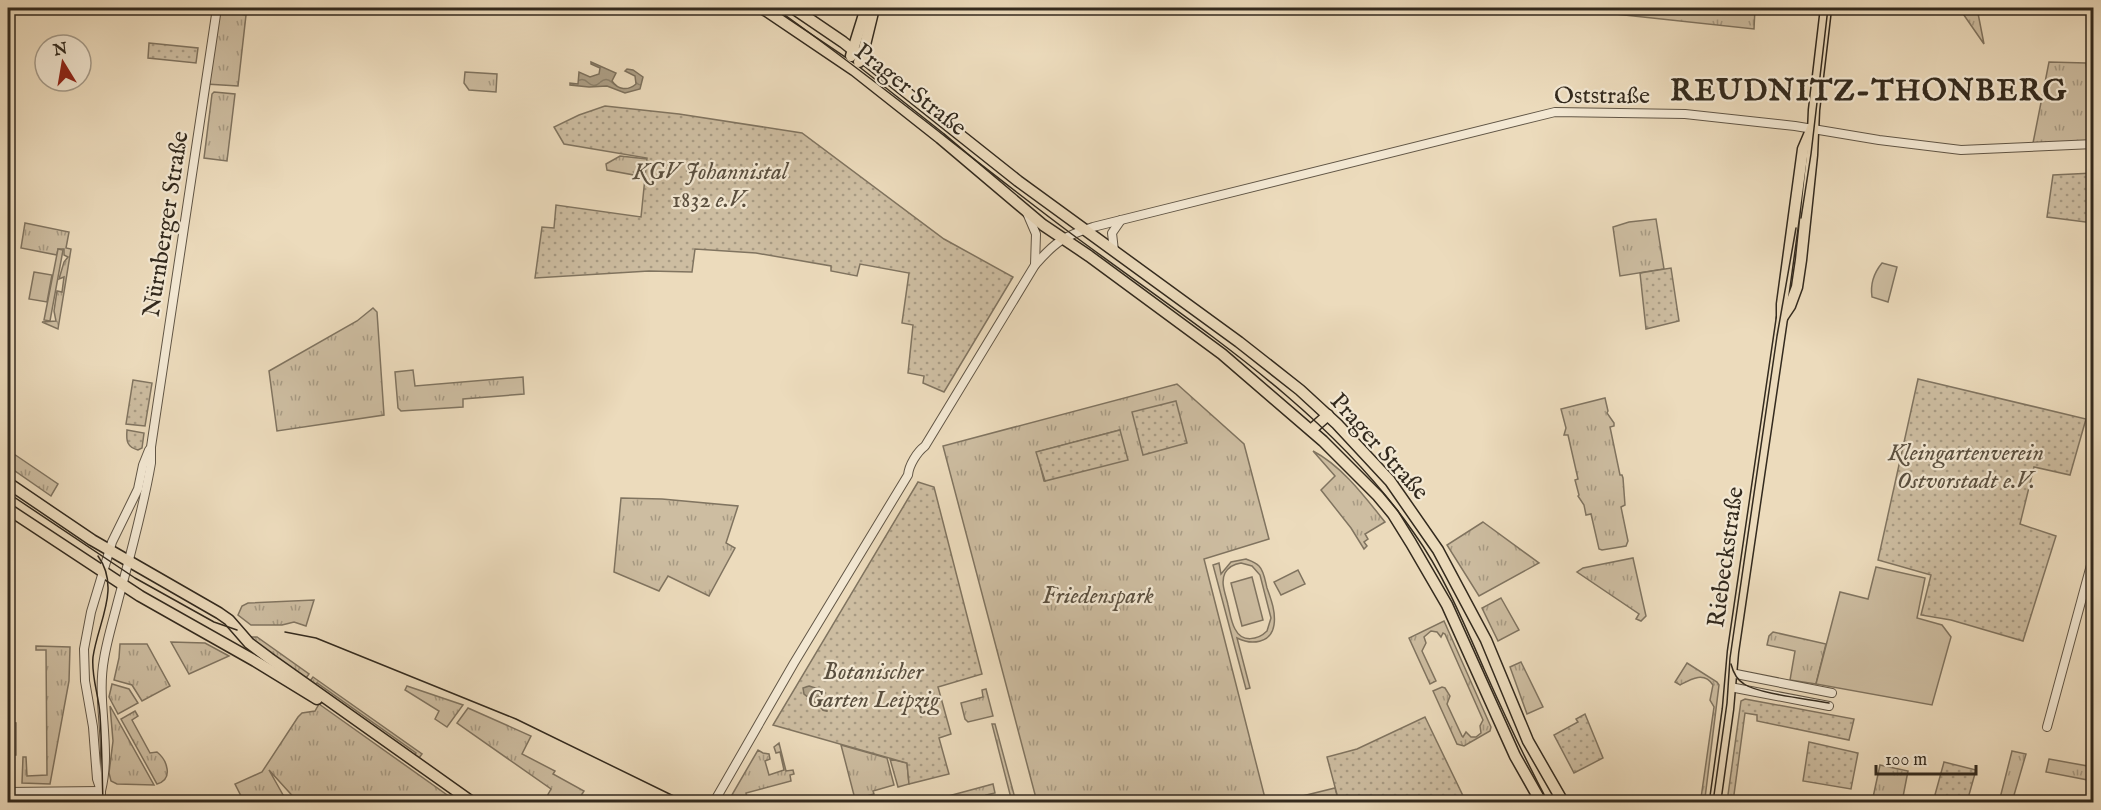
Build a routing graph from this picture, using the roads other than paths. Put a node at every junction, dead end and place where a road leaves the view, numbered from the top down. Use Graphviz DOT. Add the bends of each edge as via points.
graph roads {
  1 [pos="217,8"];
  2 [pos="762,8"];
  3 [pos="793,8"];
  4 [pos="866,8"];
  5 [pos="874,8"];
  6 [pos="1826,8"];
  7 [pos="857,53"];
  8 [pos="851,67"];
  9 [pos="1812,128"];
  10 [pos="2094,144"];
  11 [pos="1027,213"];
  12 [pos="1121,220"];
  13 [pos="1085,230"];
  14 [pos="1062,239"];
  15 [pos="1114,251"];
  16 [pos="1035,265"];
  17 [pos="1328,415"];
  18 [pos="1311,430"];
  19 [pos="151,447"];
  20 [pos="8,483"];
  21 [pos="8,509"];
  22 [pos="110,551"];
  23 [pos="2094,554"];
  24 [pos="128,562"];
  25 [pos="103,572"];
  26 [pos="122,585"];
  27 [pos="1731,673"];
  28 [pos="1731,687"];
  29 [pos="1832,693"];
  30 [pos="1829,706"];
  31 [pos="347,715"];
  32 [pos="2047,727"];
  33 [pos="100,791"];
  34 [pos="8,792"];
  35 [pos="101,802"];
  36 [pos="472,802"];
  37 [pos="714,802"];
  38 [pos="1541,802"];
  39 [pos="1563,802"];
  40 [pos="1715,802"];
  1 -- 19 [label="street, Nürnberger Straße"];
  2 -- 8 [label="main road, Prager Straße"];
  3 -- 7 [label="main road, Prager Straße"];
  4 -- 7 [label="main road"];
  5 -- 7 [label="main road"];
  6 -- 9 [label="main road, Riebeckstraße"];
  7 -- 8 [label="main road"];
  7 -- 13 [label="main road, Prager Straße"];
  8 -- 11 [label="main road, Prager Straße"];
  9 -- 10 [label="street, Oststraße" via="1961,150"];
  9 -- 12 [label="street, Oststraße" via="1685,114 1555,112"];
  9 -- 27 [label="main road, Riebeckstraße" via="1797,286 1782,318"];
  11 -- 14 [label="main road, Prager Straße"];
  11 -- 16 [label="street" via="1036,234"];
  12 -- 13 [label="street, Oststraße"];
  12 -- 15 [label="street" via="1112,233"];
  13 -- 14 [label="street, Oststraße"];
  13 -- 15 [label="main road, Prager Straße"];
  14 -- 16 [label="street"];
  14 -- 18 [label="main road, Prager Straße" via="1222,354"];
  15 -- 17 [label="main road, Prager Straße" via="1239,342"];
  16 -- 37 [label="street" via="920,450"];
  17 -- 18 [label="main road"];
  17 -- 39 [label="main road, Prager Straße" via="1390,481 1438,550 1483,633 1528,741"];
  18 -- 38 [label="main road, Prager Straße" via="1378,496 1411,543 1447,605 1515,756"];
  19 -- 22 [label="street, Nürnberger Straße" via="138,489"];
  19 -- 24 [label="street, Nürnberger Straße" via="148,478"];
  20 -- 22 [label="main road"];
  21 -- 25 [label="main road"];
  22 -- 24 [label="main road"];
  22 -- 25 [label="street, Nürnberger Straße"];
  23 -- 32 [label="street"];
  24 -- 26 [label="street, Nürnberger Straße"];
  24 -- 31 [label="main road" via="224,616 249,643"];
  25 -- 26 [label="main road"];
  25 -- 33 [label="street, Nürnberger Straße" via="91,612 84,658"];
  26 -- 31 [label="main road"];
  26 -- 33 [label="street, Nürnberger Straße" via="104,658 105,747"];
  27 -- 28 [label="main road, Riebeckstraße"];
  27 -- 29 [label="street"];
  28 -- 30 [label="street"];
  28 -- 40 [label="main road, Riebeckstraße"];
  31 -- 36 [label="main road"];
  33 -- 34 [label="street"];
  33 -- 35 [label="street"];
}
